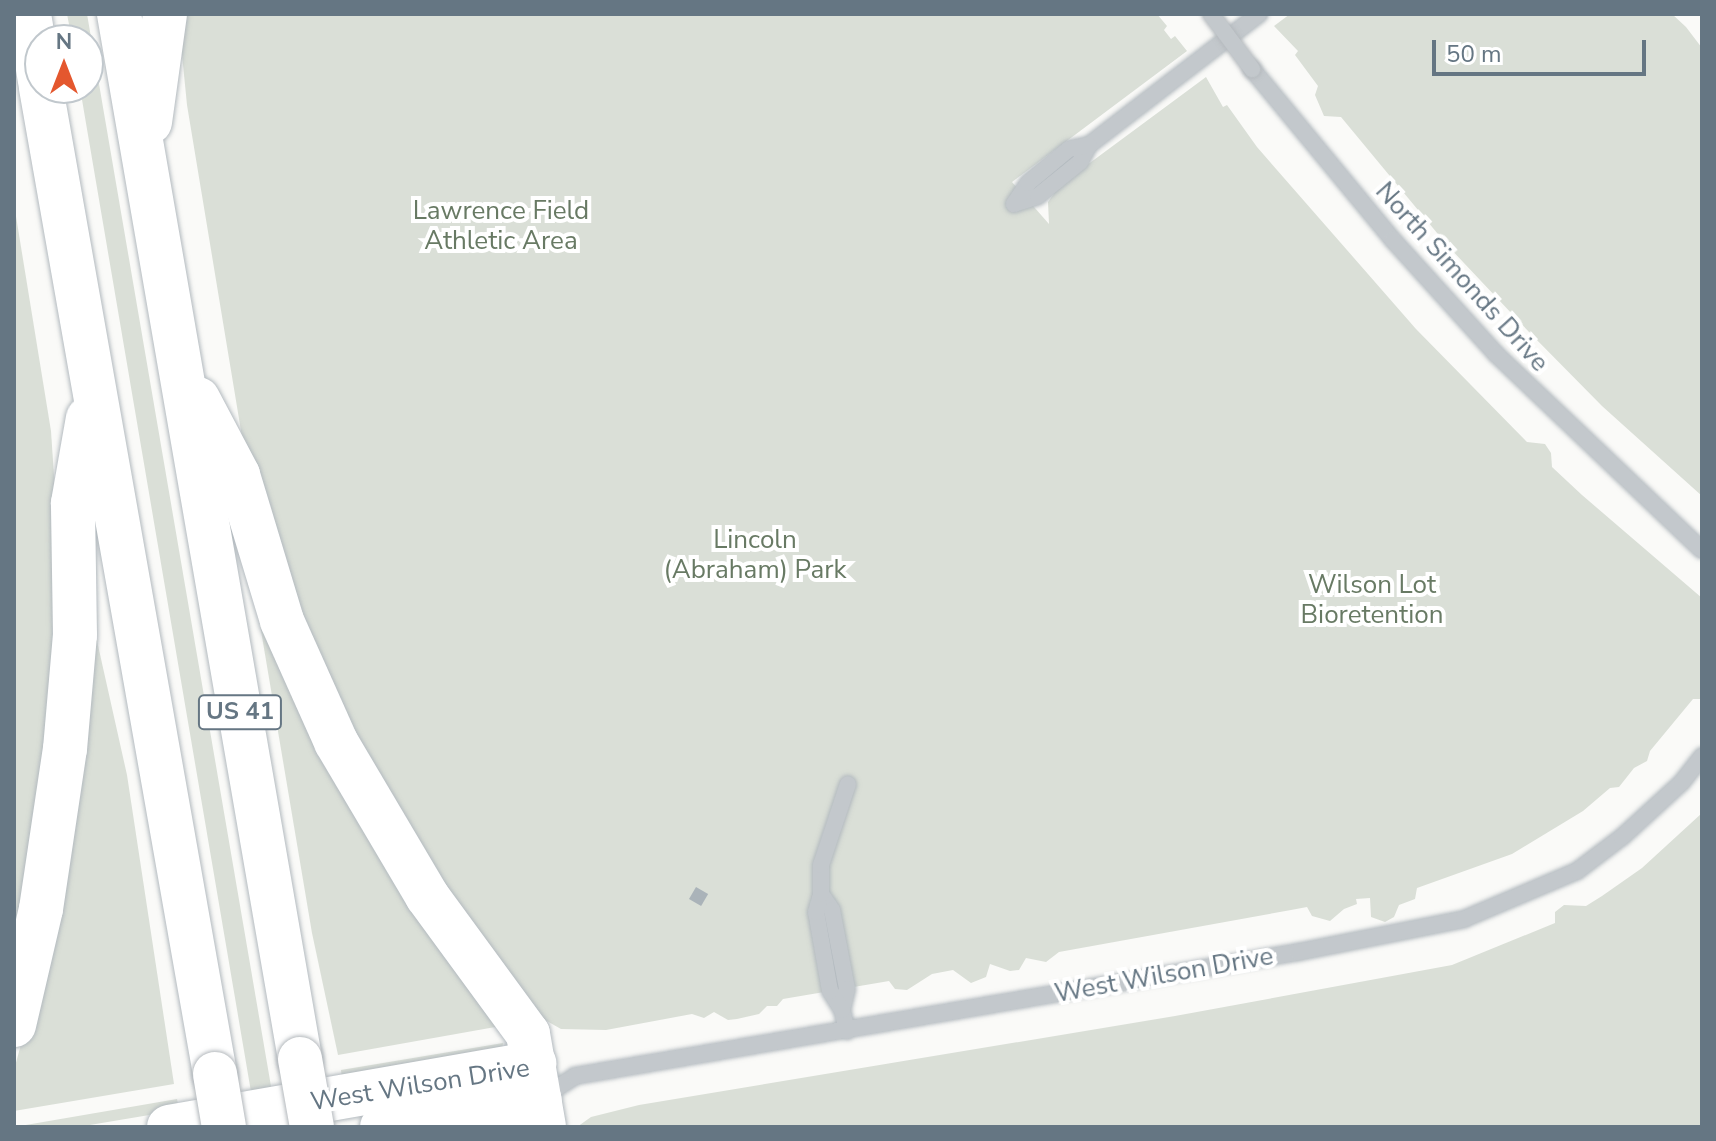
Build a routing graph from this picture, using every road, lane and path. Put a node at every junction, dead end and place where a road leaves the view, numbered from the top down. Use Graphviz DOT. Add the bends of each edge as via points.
graph roads {
  1 [pos="119,14"];
  2 [pos="165,14"];
  3 [pos="1211,14"];
  4 [pos="1259,14"];
  5 [pos="44,104"];
  6 [pos="1089,145"];
  7 [pos="144,160"];
  8 [pos="180,365"];
  9 [pos="93,388"];
  10 [pos="1702,550"];
  11 [pos="1702,756"];
  12 [pos="848,784"];
  13 [pos="14,1025"];
  14 [pos="847,1031"];
  15 [pos="575,1076"];
  16 [pos="539,1097"];
  17 [pos="169,1127"];
  18 [pos="224,1127"];
  19 [pos="312,1127"];
  20 [pos="382,1127"];
  1 -- 7 [label="main road, US 41"];
  2 -- 7 [label="main road"];
  3 -- 10 [label="lane, North Simonds Drive, bridge" via="1393,240 1496,354"];
  4 -- 6 [label="lane"];
  5 -- 9 [label="main road"];
  7 -- 8 [label="main road, US 41"];
  8 -- 16 [label="main road" via="238,475 282,621 336,742 427,896 524,1026"];
  8 -- 19 [label="main road, US 41, bridge"];
  9 -- 13 [label="main road" via="73,503 75,635 65,749 41,909"];
  9 -- 18 [label="main road, bridge"];
  11 -- 14 [label="lane, West Wilson Drive" via="1682,782 1577,871 1464,919"];
  12 -- 14 [label="lane" via="821,865 821,894 832,910 847,989 842,1010"];
  14 -- 15 [label="lane, West Wilson Drive"];
  15 -- 16 [label="lane, West Wilson Drive"];
  15 -- 16 [label="lane, West Wilson Drive"];
  16 -- 17 [label="main road, West Wilson Drive"];
  16 -- 20 [label="main road, West Wilson Drive"];
}
